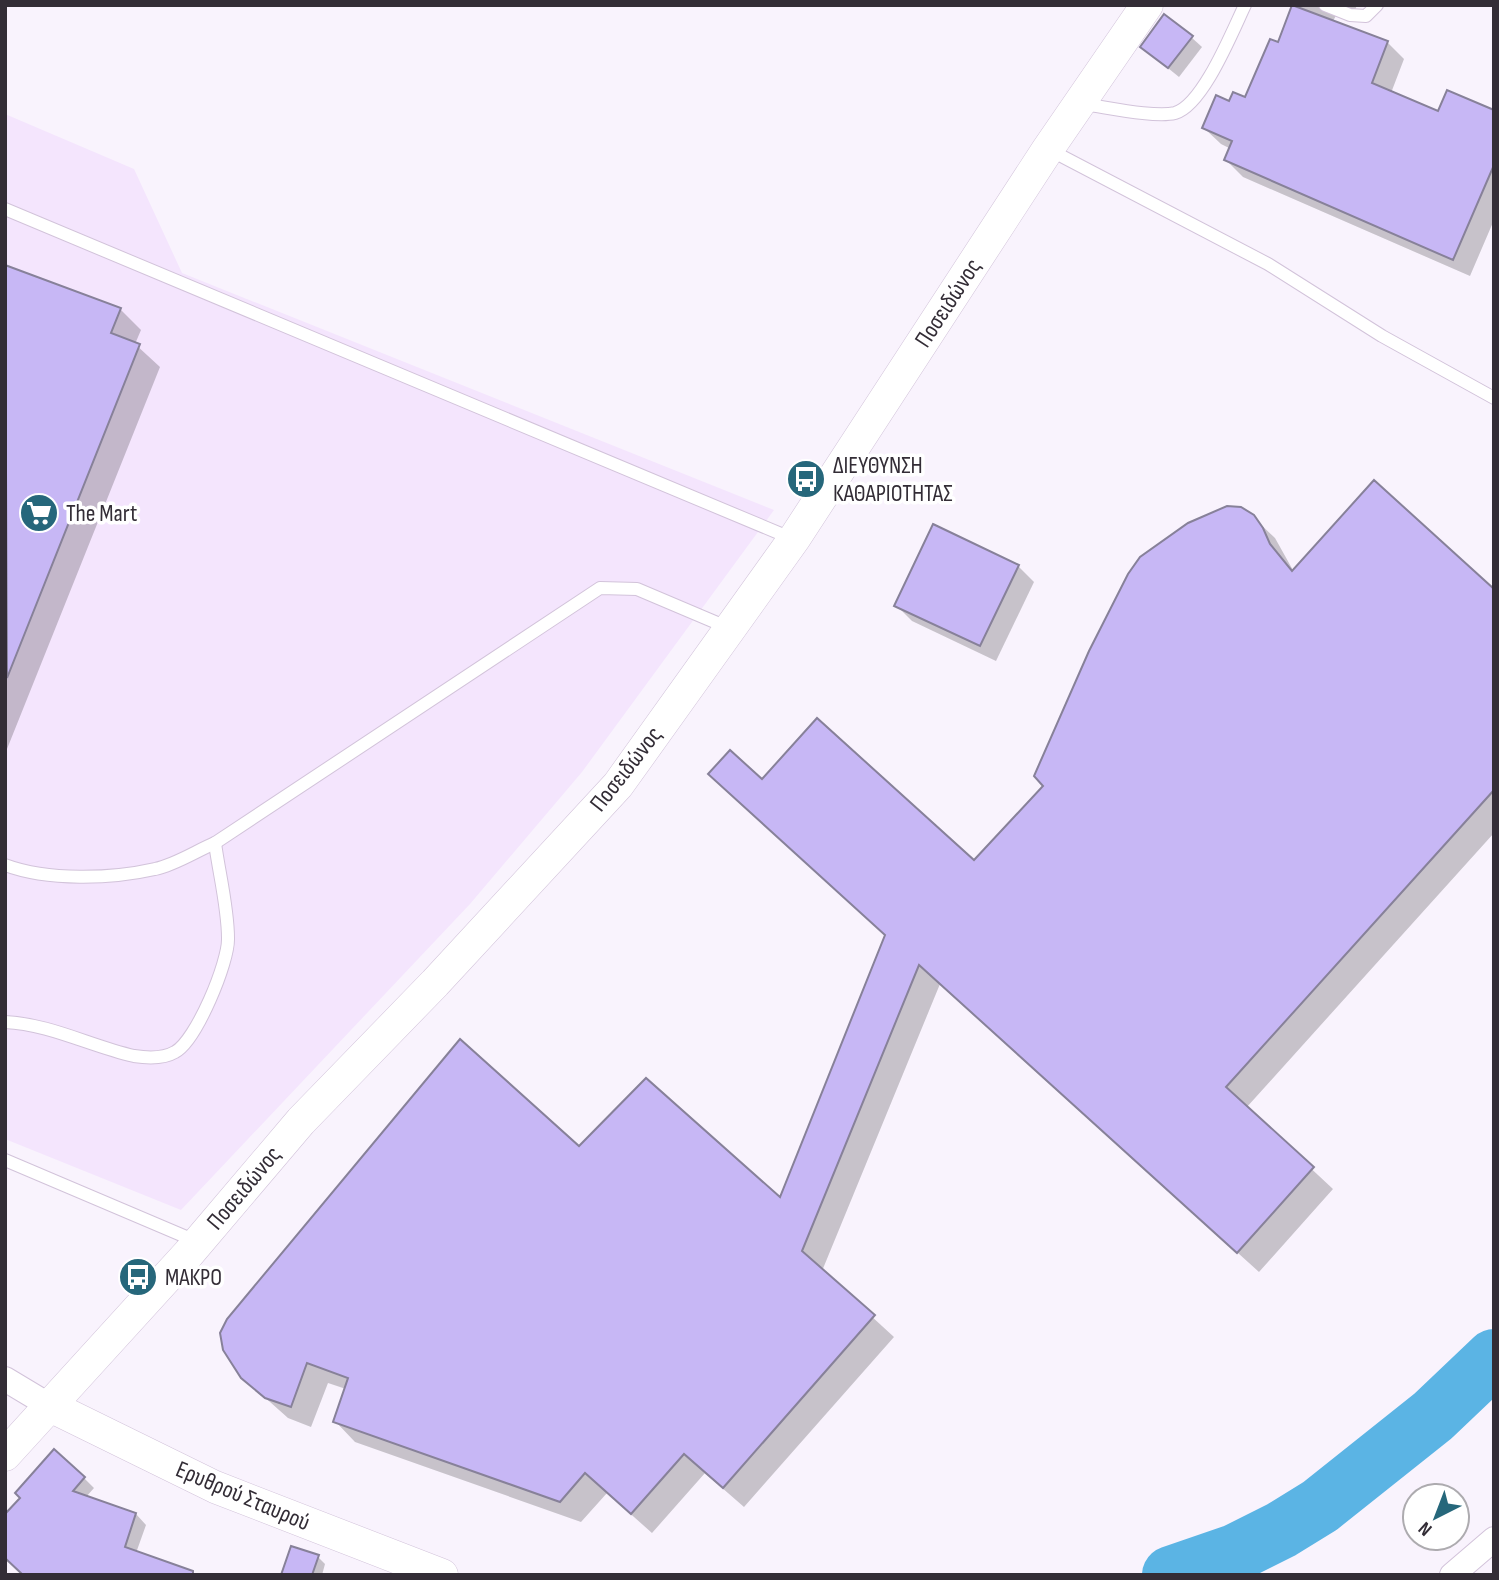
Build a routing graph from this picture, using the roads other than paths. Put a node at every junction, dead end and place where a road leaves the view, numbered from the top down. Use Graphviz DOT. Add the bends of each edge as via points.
graph roads {
  1 [pos="1147,5"];
  2 [pos="1245,5"];
  3 [pos="1325,5"];
  4 [pos="1377,5"];
  5 [pos="1080,103"];
  6 [pos="1048,149"];
  7 [pos="5,209"];
  8 [pos="1494,398"];
  9 [pos="794,539"];
  10 [pos="730,628"];
  11 [pos="215,843"];
  12 [pos="5,865"];
  13 [pos="5,1022"];
  14 [pos="5,1160"];
  15 [pos="198,1242"];
  16 [pos="5,1379"];
  17 [pos="50,1406"];
  18 [pos="5,1455"];
  19 [pos="1494,1539"];
  20 [pos="442,1575"];
  21 [pos="1452,1575"];
  1 -- 5 [label="street, Ποσειδώνος"];
  2 -- 5 [label="lane" via="1202,91 1177,113"];
  3 -- 4 [label="lane" via="1366,16"];
  5 -- 6 [label="street, Ποσειδώνος"];
  6 -- 8 [label="lane" via="1268,264"];
  6 -- 9 [label="street, Ποσειδώνος"];
  7 -- 9 [label="lane"];
  9 -- 10 [label="street, Ποσειδώνος"];
  10 -- 11 [label="lane" via="637,589 600,588"];
  10 -- 15 [label="street, Ποσειδώνος" via="618,785 301,1121"];
  11 -- 12 [label="lane" via="157,869 98,876 52,876"];
  11 -- 13 [label="lane" via="228,938 226,960 190,1037 177,1051 160,1058 135,1056 26,1023"];
  14 -- 15 [label="lane"];
  15 -- 17 [label="street, Ποσειδώνος"];
  16 -- 17 [label="street"];
  17 -- 18 [label="street, Ποσειδώνος"];
  17 -- 20 [label="street, Ερυθρού Σταυρού" via="215,1487"];
  19 -- 21 [label="street"];
}
